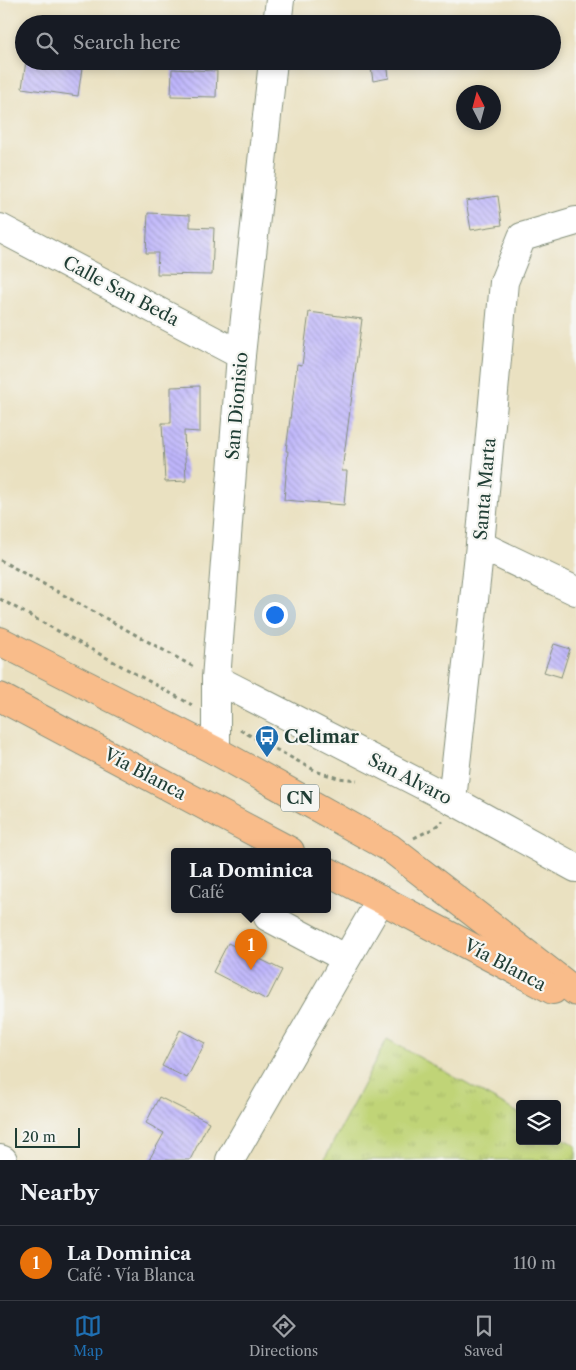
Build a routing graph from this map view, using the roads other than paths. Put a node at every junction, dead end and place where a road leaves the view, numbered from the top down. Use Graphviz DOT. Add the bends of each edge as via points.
graph roads {
  1 [pos="280,0"];
  2 [pos="279,15"];
  3 [pos="272,70"];
  4 [pos="576,221"];
  5 [pos="0,228"];
  6 [pos="241,355"];
  7 [pos="480,545"];
  8 [pos="576,591"];
  9 [pos="0,641"];
  10 [pos="216,679"];
  11 [pos="0,697"];
  12 [pos="216,751"];
  13 [pos="452,800"];
  14 [pos="279,848"];
  15 [pos="576,868"];
  16 [pos="331,873"];
  17 [pos="381,899"];
  18 [pos="266,913"];
  19 [pos="345,958"];
  20 [pos="576,992"];
  21 [pos="576,1003"];
  22 [pos="230,1160"];
  1 -- 2 [label="street"];
  3 -- 6 [label="street, San Dionisio"];
  4 -- 7 [label="street, Santa Marta" via="522,237 504,282"];
  5 -- 6 [label="street, Calle San Beda"];
  6 -- 10 [label="street, San Dionisio"];
  7 -- 8 [label="street"];
  7 -- 13 [label="street, Santa Marta"];
  9 -- 12 [label="highway, CN"];
  10 -- 12 [label="street, San Dionisio"];
  10 -- 13 [label="street, San Alvaro"];
  11 -- 14 [label="highway, Vía Blanca"];
  12 -- 20 [label="highway, CN" via="390,848"];
  13 -- 15 [label="street, San Alvaro"];
  16 -- 17 [label="highway, Vía Blanca"];
  17 -- 19 [label="street"];
  17 -- 21 [label="highway, Vía Blanca"];
  18 -- 19 [label="street" via="268,917"];
  19 -- 22 [label="street"];
}
